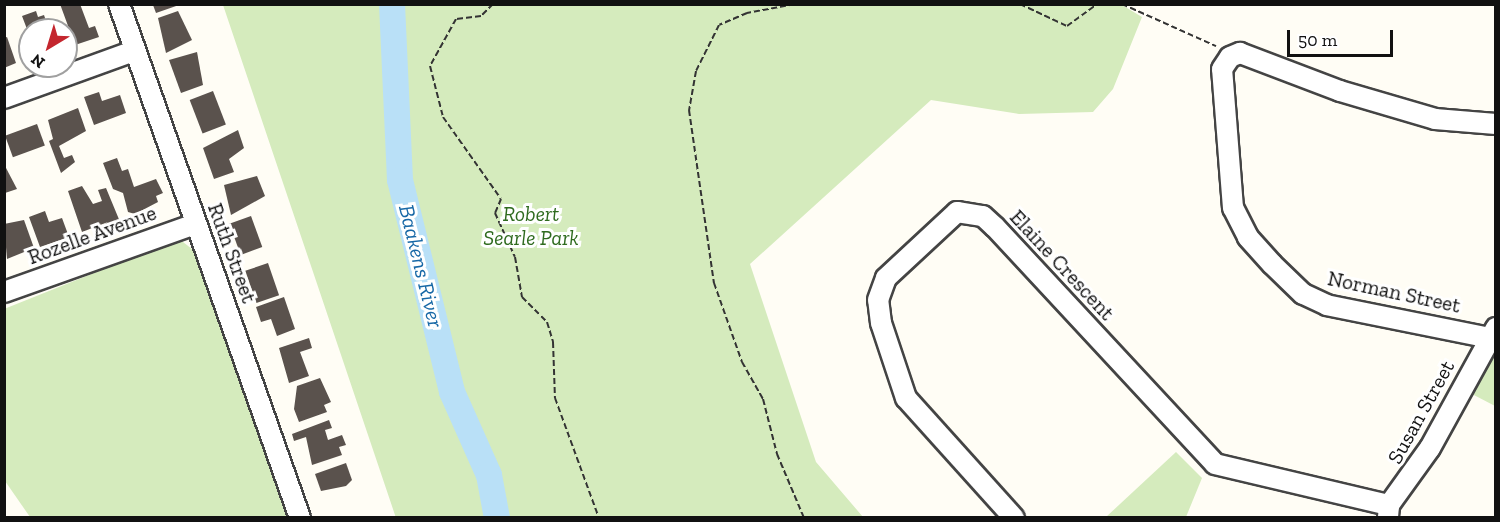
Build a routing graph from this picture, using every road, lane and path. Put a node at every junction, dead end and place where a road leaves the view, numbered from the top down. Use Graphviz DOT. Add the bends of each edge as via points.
graph roads {
  1 [pos="119,4"];
  2 [pos="493,4"];
  3 [pos="795,4"];
  4 [pos="1020,4"];
  5 [pos="1098,4"];
  6 [pos="1122,4"];
  7 [pos="134,51"];
  8 [pos="1233,55"];
  9 [pos="4,98"];
  10 [pos="1496,124"];
  11 [pos="195,224"];
  12 [pos="4,292"];
  13 [pos="1493,333"];
  14 [pos="1388,511"];
  15 [pos="300,518"];
  16 [pos="598,518"];
  17 [pos="804,518"];
  18 [pos="1014,518"];
  1 -- 7 [label="street, Ruth Street"];
  2 -- 16 [label="path" via="482,16 456,19 430,66 443,117 501,199 495,213 515,257 522,297 547,322 553,342 555,398"];
  3 -- 17 [label="path" via="747,13 719,25 696,71 690,110 714,283 742,362 763,399 777,454"];
  4 -- 5 [label="path" via="1067,26"];
  6 -- 8 [label="path"];
  7 -- 9 [label="street"];
  7 -- 11 [label="street, Ruth Street"];
  8 -- 10 [label="street" via="1435,119"];
  8 -- 13 [label="street, Norman Street" via="1222,75 1233,208 1248,237 1272,264 1303,294 1327,305"];
  11 -- 12 [label="street, Rozelle Avenue"];
  11 -- 15 [label="street, Ruth Street"];
  13 -- 14 [label="street, Susan Street" via="1431,448"];
  14 -- 18 [label="street, Elaine Crescent" via="1215,464 995,227 983,216 957,212 886,278 878,300 881,323 906,398"];
}
